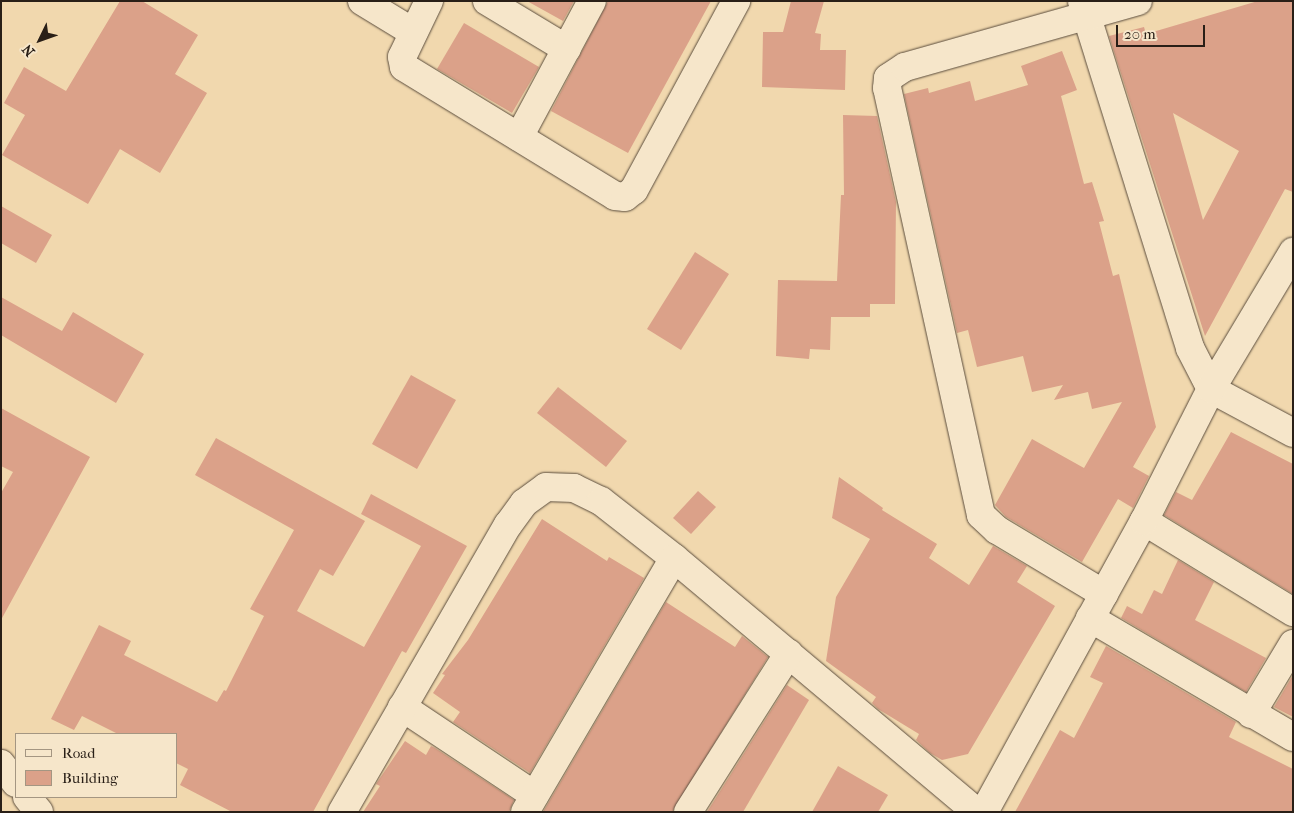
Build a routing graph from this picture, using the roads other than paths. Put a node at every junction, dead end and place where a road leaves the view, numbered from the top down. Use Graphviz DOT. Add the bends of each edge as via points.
graph roads {
  1 [pos="362,1"];
  2 [pos="429,1"];
  3 [pos="487,1"];
  4 [pos="592,1"];
  5 [pos="736,1"];
  6 [pos="1138,1"];
  7 [pos="1085,9"];
  8 [pos="413,32"];
  9 [pos="566,49"];
  10 [pos="519,137"];
  11 [pos="1293,252"];
  12 [pos="1211,389"];
  13 [pos="1293,433"];
  14 [pos="1144,521"];
  15 [pos="674,558"];
  16 [pos="1104,594"];
  17 [pos="1293,612"];
  18 [pos="1090,618"];
  19 [pos="1293,644"];
  20 [pos="789,653"];
  21 [pos="402,707"];
  22 [pos="1251,714"];
  23 [pos="1293,737"];
  24 [pos="1,764"];
  25 [pos="15,782"];
  26 [pos="28,798"];
  27 [pos="530,803"];
  28 [pos="39,812"];
  29 [pos="342,812"];
  30 [pos="688,812"];
  31 [pos="977,812"];
  32 [pos="984,812"];
  1 -- 8 [label="street"];
  2 -- 8 [label="street"];
  3 -- 9 [label="street"];
  4 -- 9 [label="street"];
  5 -- 10 [label="street" via="634,190 625,197 615,196"];
  6 -- 7 [label="street"];
  7 -- 12 [label="street" via="1190,348"];
  7 -- 16 [label="street" via="905,67 888,78 887,88 981,515 997,530"];
  8 -- 10 [label="street" via="402,58 404,67"];
  9 -- 10 [label="street"];
  11 -- 12 [label="street"];
  12 -- 13 [label="street"];
  12 -- 14 [label="street"];
  14 -- 16 [label="street"];
  14 -- 17 [label="street"];
  15 -- 20 [label="street"];
  15 -- 21 [label="street" via="601,501 574,488 546,487 524,503 508,525"];
  15 -- 27 [label="street"];
  16 -- 18 [label="street"];
  18 -- 22 [label="street"];
  18 -- 32 [label="street"];
  19 -- 22 [label="street"];
  20 -- 30 [label="street"];
  20 -- 31 [label="street"];
  21 -- 27 [label="street"];
  21 -- 29 [label="street"];
  22 -- 23 [label="street"];
  24 -- 25 [label="street"];
  26 -- 28 [label="street"];
}
